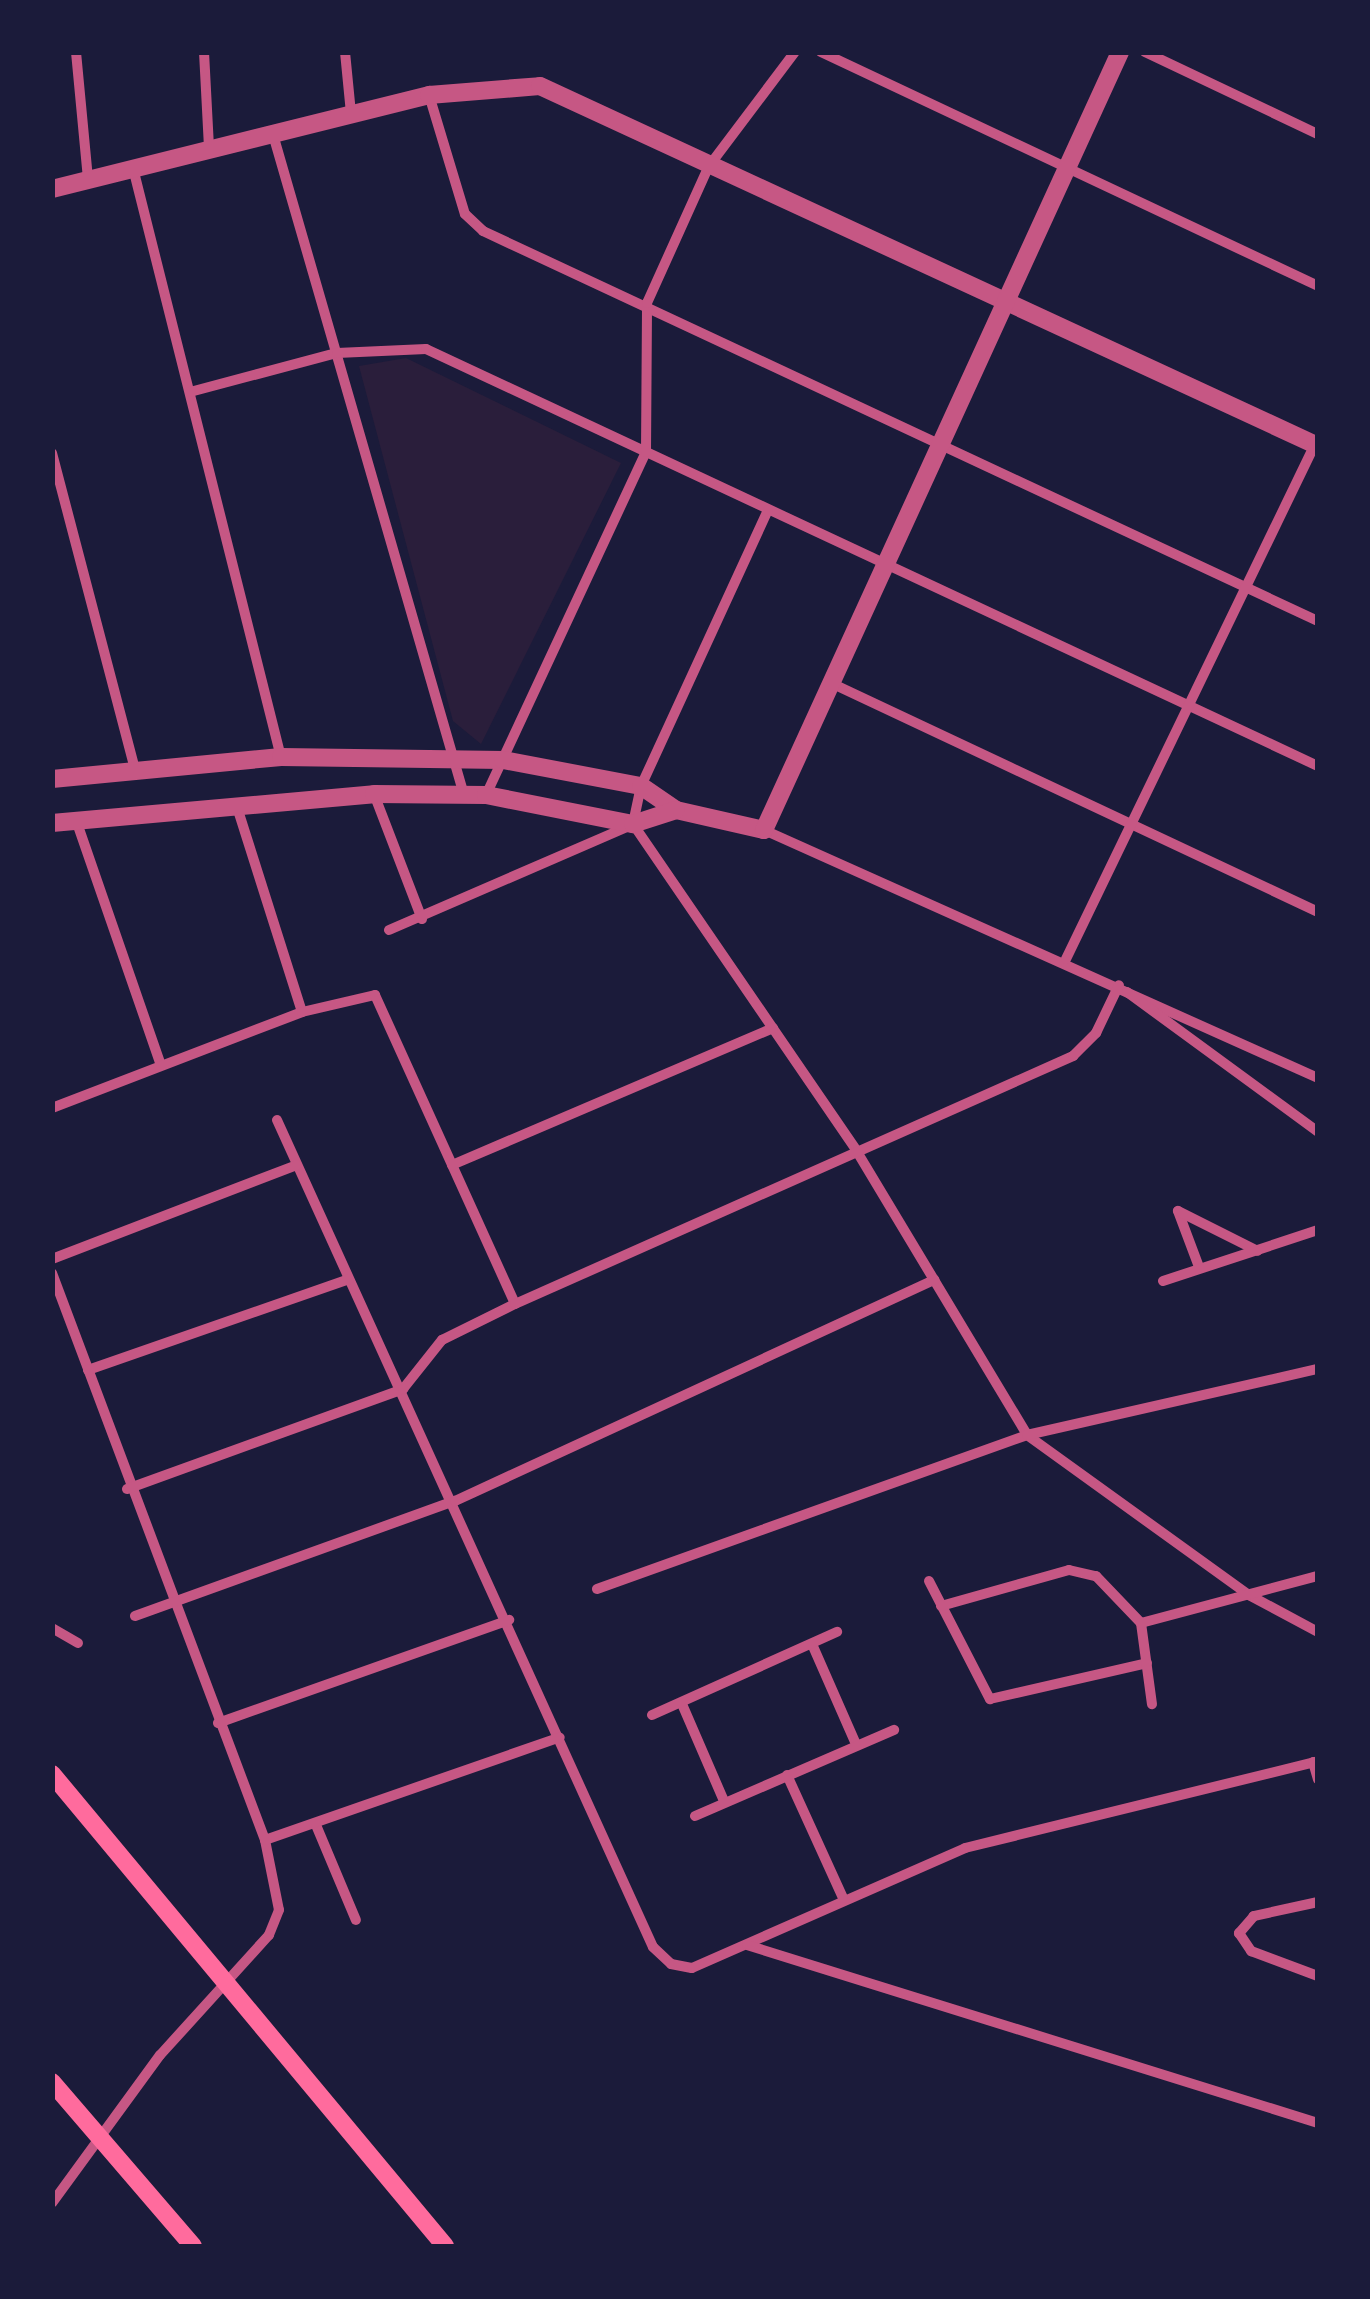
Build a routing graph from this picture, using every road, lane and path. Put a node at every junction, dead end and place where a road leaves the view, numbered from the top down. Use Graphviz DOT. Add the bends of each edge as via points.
graph roads {
  1 [pos="76,52"];
  2 [pos="204,52"];
  3 [pos="345,52"];
  4 [pos="795,52"];
  5 [pos="821,52"];
  6 [pos="1120,52"];
  7 [pos="1146,52"];
  8 [pos="429,96"];
  9 [pos="351,113"];
  10 [pos="272,130"];
  11 [pos="1318,134"];
  12 [pos="208,147"];
  13 [pos="710,166"];
  14 [pos="1066,166"];
  15 [pos="132,168"];
  16 [pos="88,180"];
  17 [pos="52,189"];
  18 [pos="1318,286"];
  19 [pos="647,304"];
  20 [pos="1001,304"];
  21 [pos="337,352"];
  22 [pos="190,392"];
  23 [pos="940,444"];
  24 [pos="1316,444"];
  25 [pos="52,452"];
  26 [pos="646,452"];
  27 [pos="768,510"];
  28 [pos="886,566"];
  29 [pos="1244,587"];
  30 [pos="1318,621"];
  31 [pos="831,684"];
  32 [pos="1185,705"];
  33 [pos="281,757"];
  34 [pos="454,759"];
  35 [pos="503,760"];
  36 [pos="1318,766"];
  37 [pos="135,770"];
  38 [pos="52,779"];
  39 [pos="641,786"];
  40 [pos="374,794"];
  41 [pos="464,796"];
  42 [pos="486,796"];
  43 [pos="238,807"];
  44 [pos="676,810"];
  45 [pos="76,820"];
  46 [pos="1129,822"];
  47 [pos="52,823"];
  48 [pos="633,824"];
  49 [pos="764,830"];
  50 [pos="1318,912"];
  51 [pos="422,919"];
  52 [pos="389,930"];
  53 [pos="1066,959"];
  54 [pos="1119,985"];
  55 [pos="302,1012"];
  56 [pos="773,1028"];
  57 [pos="161,1064"];
  58 [pos="1318,1078"];
  59 [pos="52,1108"];
  60 [pos="276,1120"];
  61 [pos="1318,1132"];
  62 [pos="856,1150"];
  63 [pos="297,1165"];
  64 [pos="452,1165"];
  65 [pos="1318,1230"];
  66 [pos="1258,1251"];
  67 [pos="52,1258"];
  68 [pos="1200,1267"];
  69 [pos="52,1273"];
  70 [pos="348,1279"];
  71 [pos="934,1280"];
  72 [pos="1163,1281"];
  73 [pos="515,1304"];
  74 [pos="1318,1369"];
  75 [pos="88,1370"];
  76 [pos="402,1388"];
  77 [pos="1027,1436"];
  78 [pos="127,1489"];
  79 [pos="455,1501"];
  80 [pos="1318,1576"];
  81 [pos="929,1581"];
  82 [pos="597,1589"];
  83 [pos="1248,1595"];
  84 [pos="173,1602"];
  85 [pos="941,1606"];
  86 [pos="135,1616"];
  87 [pos="509,1620"];
  88 [pos="1141,1622"];
  89 [pos="52,1628"];
  90 [pos="838,1632"];
  91 [pos="1318,1632"];
  92 [pos="78,1643"];
  93 [pos="812,1644"];
  94 [pos="1147,1663"];
  95 [pos="682,1704"];
  96 [pos="1152,1704"];
  97 [pos="652,1715"];
  98 [pos="218,1723"];
  99 [pos="894,1730"];
  100 [pos="560,1737"];
  101 [pos="856,1744"];
  102 [pos="1315,1762"];
  103 [pos="52,1774"];
  104 [pos="788,1775"];
  105 [pos="1318,1779"];
  106 [pos="724,1801"];
  107 [pos="695,1816"];
  108 [pos="316,1826"];
  109 [pos="266,1840"];
  110 [pos="842,1898"];
  111 [pos="1318,1902"];
  112 [pos="356,1920"];
  113 [pos="746,1944"];
  114 [pos="1318,1976"];
  115 [pos="221,1983"];
  116 [pos="52,2082"];
  117 [pos="1318,2123"];
  118 [pos="103,2144"];
  119 [pos="52,2203"];
  120 [pos="193,2246"];
  121 [pos="445,2246"];
  1 -- 16 [label="street"];
  2 -- 12 [label="street"];
  3 -- 9 [label="street"];
  4 -- 13 [label="street"];
  5 -- 14 [label="street"];
  6 -- 14 [label="street"];
  7 -- 11 [label="street"];
  8 -- 9 [label="street"];
  8 -- 13 [label="street" via="540,86"];
  8 -- 19 [label="street" via="473,225"];
  9 -- 10 [label="street"];
  10 -- 12 [label="street"];
  10 -- 21 [label="street"];
  12 -- 15 [label="street"];
  13 -- 19 [label="street"];
  13 -- 20 [label="street"];
  14 -- 18 [label="street"];
  14 -- 20 [label="street"];
  15 -- 16 [label="street"];
  15 -- 22 [label="street"];
  16 -- 17 [label="street"];
  19 -- 23 [label="street"];
  19 -- 26 [label="street"];
  20 -- 23 [label="street"];
  20 -- 24 [label="street"];
  21 -- 22 [label="street"];
  21 -- 26 [label="street" via="426,349"];
  21 -- 34 [label="street"];
  22 -- 33 [label="street"];
  23 -- 28 [label="street"];
  23 -- 29 [label="street"];
  24 -- 29 [label="street"];
  25 -- 37 [label="street"];
  26 -- 27 [label="street"];
  26 -- 35 [label="street"];
  27 -- 28 [label="street"];
  27 -- 39 [label="street"];
  28 -- 31 [label="street"];
  28 -- 32 [label="street"];
  29 -- 30 [label="street"];
  29 -- 32 [label="street"];
  31 -- 46 [label="street"];
  31 -- 49 [label="street"];
  32 -- 36 [label="street"];
  32 -- 46 [label="street"];
  33 -- 34 [label="street"];
  33 -- 37 [label="street"];
  34 -- 35 [label="street"];
  34 -- 41 [label="street"];
  35 -- 39 [label="street"];
  35 -- 42 [label="street"];
  37 -- 38 [label="street"];
  39 -- 44 [label="street"];
  39 -- 48 [label="street"];
  40 -- 41 [label="street"];
  40 -- 43 [label="street"];
  40 -- 51 [label="street"];
  41 -- 42 [label="street"];
  42 -- 48 [label="street"];
  43 -- 45 [label="street"];
  43 -- 55 [label="street"];
  44 -- 48 [label="street"];
  44 -- 49 [label="street"];
  45 -- 47 [label="street"];
  45 -- 57 [label="street"];
  46 -- 50 [label="street"];
  46 -- 53 [label="street"];
  48 -- 51 [label="street"];
  48 -- 56 [label="street"];
  49 -- 53 [label="street"];
  51 -- 52 [label="street"];
  53 -- 54 [label="street"];
  54 -- 58 [label="street"];
  54 -- 61 [label="street" via="1216,1066"];
  54 -- 62 [label="street" via="1096,1033 1072,1056"];
  55 -- 57 [label="street"];
  55 -- 64 [label="street" via="360,993 382,1001"];
  56 -- 62 [label="street"];
  56 -- 64 [label="street"];
  57 -- 59 [label="street"];
  60 -- 63 [label="street"];
  62 -- 71 [label="street"];
  62 -- 73 [label="street"];
  63 -- 67 [label="street"];
  63 -- 70 [label="street"];
  64 -- 73 [label="street"];
  65 -- 66 [label="street"];
  66 -- 68 [label="street"];
  66 -- 68 [label="street" via="1178,1210"];
  68 -- 72 [label="street"];
  69 -- 75 [label="street"];
  70 -- 75 [label="street"];
  70 -- 76 [label="street"];
  71 -- 77 [label="street"];
  71 -- 79 [label="street"];
  73 -- 76 [label="street" via="442,1340"];
  74 -- 77 [label="street"];
  75 -- 78 [label="street"];
  76 -- 78 [label="street"];
  76 -- 79 [label="street"];
  77 -- 82 [label="street"];
  77 -- 83 [label="street"];
  78 -- 84 [label="street"];
  79 -- 84 [label="street"];
  79 -- 87 [label="street"];
  80 -- 83 [label="street"];
  81 -- 85 [label="street"];
  83 -- 88 [label="street"];
  83 -- 91 [label="street"];
  84 -- 86 [label="street"];
  84 -- 98 [label="street"];
  85 -- 88 [label="street" via="1082,1571 1115,1587"];
  85 -- 94 [label="street" via="990,1699"];
  87 -- 98 [label="street"];
  87 -- 100 [label="street"];
  88 -- 94 [label="street"];
  89 -- 92 [label="street"];
  90 -- 93 [label="street"];
  93 -- 95 [label="street"];
  93 -- 101 [label="street"];
  94 -- 96 [label="street"];
  95 -- 97 [label="street"];
  95 -- 106 [label="street"];
  98 -- 109 [label="street"];
  99 -- 101 [label="street"];
  100 -- 108 [label="street"];
  100 -- 113 [label="street" via="653,1948 670,1964 692,1968"];
  101 -- 104 [label="street"];
  102 -- 105 [label="street"];
  102 -- 110 [label="street" via="965,1848"];
  103 -- 115 [label="main road" via="187,1930"];
  104 -- 106 [label="street"];
  104 -- 110 [label="street"];
  106 -- 107 [label="street"];
  108 -- 109 [label="street"];
  108 -- 112 [label="street"];
  109 -- 115 [label="street" via="276,1922"];
  110 -- 113 [label="street"];
  111 -- 114 [label="street" via="1254,1916 1240,1933 1251,1951"];
  113 -- 117 [label="street"];
  115 -- 118 [label="street"];
  115 -- 121 [label="main road"];
  116 -- 118 [label="main road"];
  118 -- 119 [label="street"];
  118 -- 120 [label="main road"];
}
